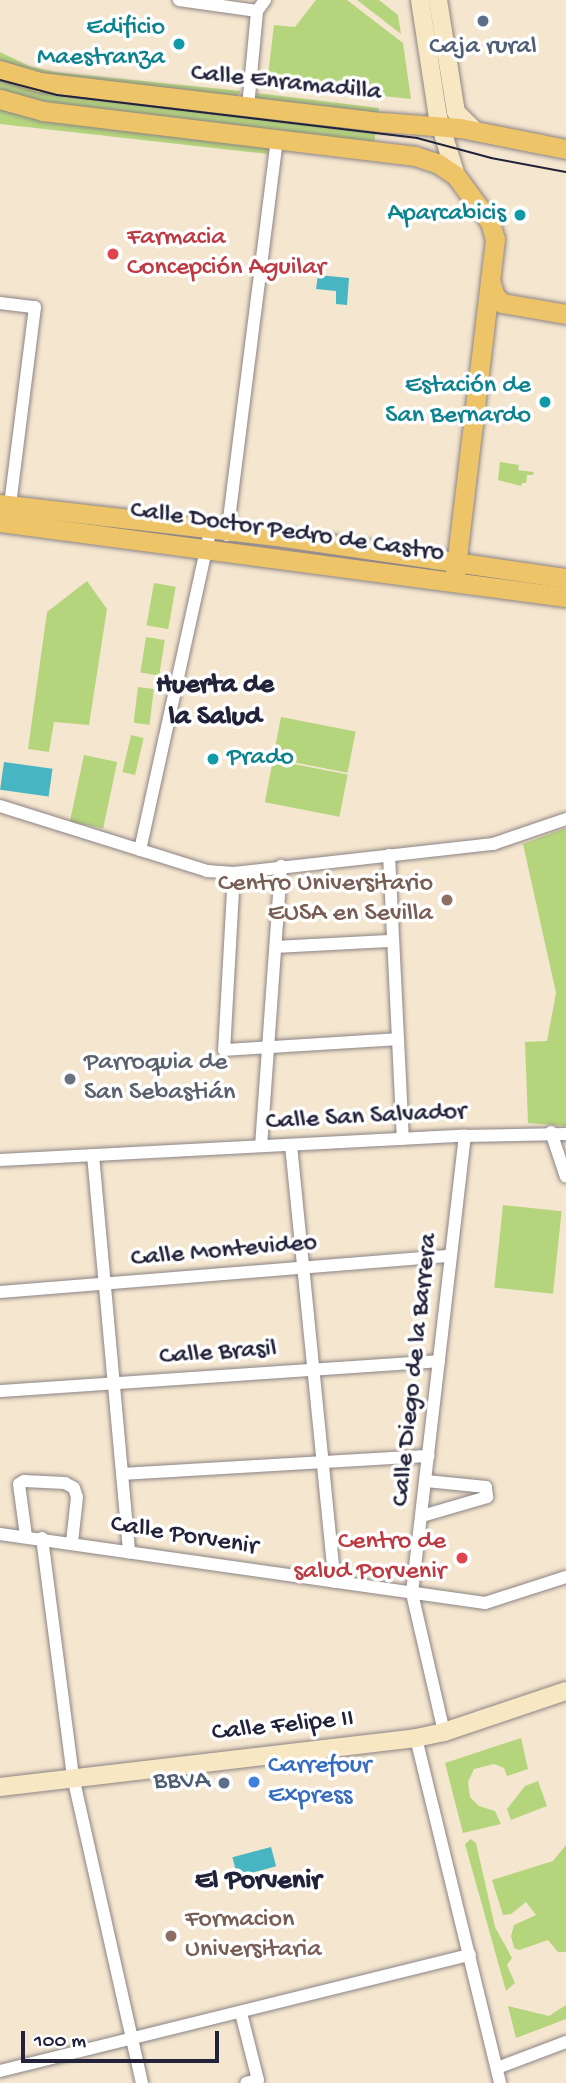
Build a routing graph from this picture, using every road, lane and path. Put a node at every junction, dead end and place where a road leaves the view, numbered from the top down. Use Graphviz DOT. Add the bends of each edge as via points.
graph roads {
  1 [pos="178,0"];
  2 [pos="420,0"];
  3 [pos="438,0"];
  4 [pos="261,6"];
  5 [pos="0,70"];
  6 [pos="0,99"];
  7 [pos="248,107"];
  8 [pos="440,126"];
  9 [pos="474,130"];
  10 [pos="277,140"];
  11 [pos="566,149"];
  12 [pos="456,176"];
  13 [pos="490,279"];
  14 [pos="0,303"];
  15 [pos="566,314"];
  16 [pos="5,513"];
  17 [pos="219,529"];
  18 [pos="215,550"];
  19 [pos="455,572"];
  20 [pos="566,578"];
  21 [pos="566,597"];
  22 [pos="0,806"];
  23 [pos="566,819"];
  24 [pos="141,850"];
  25 [pos="389,855"];
  26 [pos="281,866"];
  27 [pos="234,873"];
  28 [pos="392,941"];
  29 [pos="276,947"];
  30 [pos="398,1039"];
  31 [pos="269,1047"];
  32 [pos="551,1132"];
  33 [pos="566,1134"];
  34 [pos="465,1136"];
  35 [pos="403,1139"];
  36 [pos="291,1145"];
  37 [pos="261,1146"];
  38 [pos="93,1155"];
  39 [pos="0,1160"];
  40 [pos="566,1177"];
  41 [pos="451,1256"];
  42 [pos="303,1268"];
  43 [pos="104,1284"];
  44 [pos="0,1292"];
  45 [pos="439,1361"];
  46 [pos="313,1370"];
  47 [pos="115,1384"];
  48 [pos="0,1391"];
  49 [pos="428,1456"];
  50 [pos="322,1462"];
  51 [pos="123,1474"];
  52 [pos="426,1481"];
  53 [pos="422,1516"];
  54 [pos="0,1534"];
  55 [pos="26,1536"];
  56 [pos="43,1538"];
  57 [pos="72,1542"];
  58 [pos="129,1552"];
  59 [pos="566,1577"];
  60 [pos="335,1582"];
  61 [pos="412,1593"];
  62 [pos="566,1691"];
  63 [pos="444,1732"];
  64 [pos="415,1738"];
  65 [pos="73,1777"];
  66 [pos="0,1787"];
  67 [pos="470,1955"];
  68 [pos="241,2013"];
  69 [pos="131,2040"];
  70 [pos="566,2042"];
  71 [pos="497,2068"];
  72 [pos="0,2071"];
  73 [pos="142,2083"];
  74 [pos="246,2083"];
  75 [pos="500,2083"];
  1 -- 4 [label="street"];
  2 -- 8 [label="street"];
  3 -- 9 [label="street" via="457,112"];
  4 -- 7 [label="street"];
  5 -- 7 [label="main road, Calle Enramadilla" via="40,82"];
  6 -- 10 [label="main road, Calle Enramadilla" via="43,111"];
  7 -- 8 [label="main road, Calle Enramadilla"];
  8 -- 9 [label="main road, Calle Enramadilla"];
  8 -- 12 [label="street"];
  9 -- 11 [label="main road, Calle Enramadilla"];
  10 -- 12 [label="main road, Calle Enramadilla" via="415,156"];
  10 -- 17 [label="street"];
  12 -- 13 [label="main road" via="495,232"];
  13 -- 15 [label="main road" via="502,303"];
  13 -- 19 [label="main road"];
  14 -- 16 [label="street" via="35,307"];
  16 -- 17 [label="main road, Calle Doctor Pedro de Castro"];
  16 -- 18 [label="main road, Calle Doctor Pedro de Castro"];
  17 -- 18 [label="street"];
  17 -- 18 [label="street"];
  17 -- 19 [label="main road, Calle Doctor Pedro de Castro"];
  18 -- 19 [label="main road, Calle Doctor Pedro de Castro"];
  18 -- 24 [label="street"];
  19 -- 20 [label="main road, Calle Doctor Pedro de Castro"];
  19 -- 21 [label="main road, Calle Doctor Pedro de Castro"];
  22 -- 24 [label="street"];
  23 -- 25 [label="street" via="494,844"];
  24 -- 27 [label="street" via="207,871"];
  25 -- 26 [label="street"];
  25 -- 28 [label="street"];
  26 -- 27 [label="street"];
  26 -- 29 [label="street"];
  27 -- 31 [label="street" via="223,1050"];
  28 -- 29 [label="street"];
  28 -- 30 [label="street"];
  29 -- 31 [label="street"];
  30 -- 31 [label="street"];
  30 -- 35 [label="street"];
  31 -- 37 [label="street"];
  32 -- 33 [label="street, Calle San Salvador"];
  32 -- 34 [label="street, Calle San Salvador"];
  32 -- 40 [label="street"];
  34 -- 35 [label="street, Calle San Salvador"];
  34 -- 41 [label="street, Calle Diego de la Barrera"];
  35 -- 36 [label="street, Calle San Salvador"];
  36 -- 37 [label="street, Calle San Salvador"];
  36 -- 42 [label="street"];
  37 -- 38 [label="street, Calle San Salvador"];
  38 -- 39 [label="street, Calle San Salvador"];
  38 -- 43 [label="street"];
  41 -- 42 [label="street, Calle Montevideo"];
  41 -- 45 [label="street, Calle Diego de la Barrera"];
  42 -- 43 [label="street, Calle Montevideo"];
  42 -- 46 [label="street"];
  43 -- 44 [label="street, Calle Montevideo"];
  43 -- 47 [label="street"];
  45 -- 46 [label="street, Calle Brasil"];
  45 -- 49 [label="street, Calle Diego de la Barrera"];
  46 -- 47 [label="street, Calle Brasil"];
  46 -- 50 [label="street"];
  47 -- 48 [label="street, Calle Brasil"];
  47 -- 51 [label="street"];
  49 -- 50 [label="street"];
  49 -- 52 [label="street, Calle Diego de la Barrera"];
  50 -- 51 [label="street"];
  50 -- 60 [label="street"];
  51 -- 58 [label="street"];
  52 -- 53 [label="street, Calle Diego de la Barrera"];
  52 -- 53 [label="street" via="486,1487 486,1497"];
  53 -- 61 [label="street, Calle Diego de la Barrera"];
  54 -- 55 [label="street, Calle Porvenir"];
  55 -- 56 [label="street, Calle Porvenir"];
  55 -- 57 [label="street" via="19,1484 65,1483 74,1488 77,1497"];
  56 -- 57 [label="street, Calle Porvenir"];
  56 -- 65 [label="street"];
  57 -- 58 [label="street, Calle Porvenir"];
  58 -- 60 [label="street, Calle Porvenir"];
  59 -- 61 [label="street, Calle Porvenir" via="485,1603"];
  60 -- 61 [label="street, Calle Porvenir"];
  61 -- 63 [label="street, Calle Diego de la Barrera"];
  62 -- 63 [label="street, Calle Felipe II"];
  63 -- 64 [label="street, Calle Felipe II"];
  64 -- 65 [label="street, Calle Felipe II"];
  64 -- 67 [label="street"];
  65 -- 66 [label="street, Calle Felipe II"];
  65 -- 69 [label="street"];
  67 -- 68 [label="street"];
  67 -- 71 [label="street"];
  68 -- 69 [label="street"];
  68 -- 74 [label="street" via="258,2080"];
  69 -- 72 [label="street"];
  69 -- 73 [label="street"];
  70 -- 71 [label="street"];
  71 -- 75 [label="street"];
}
